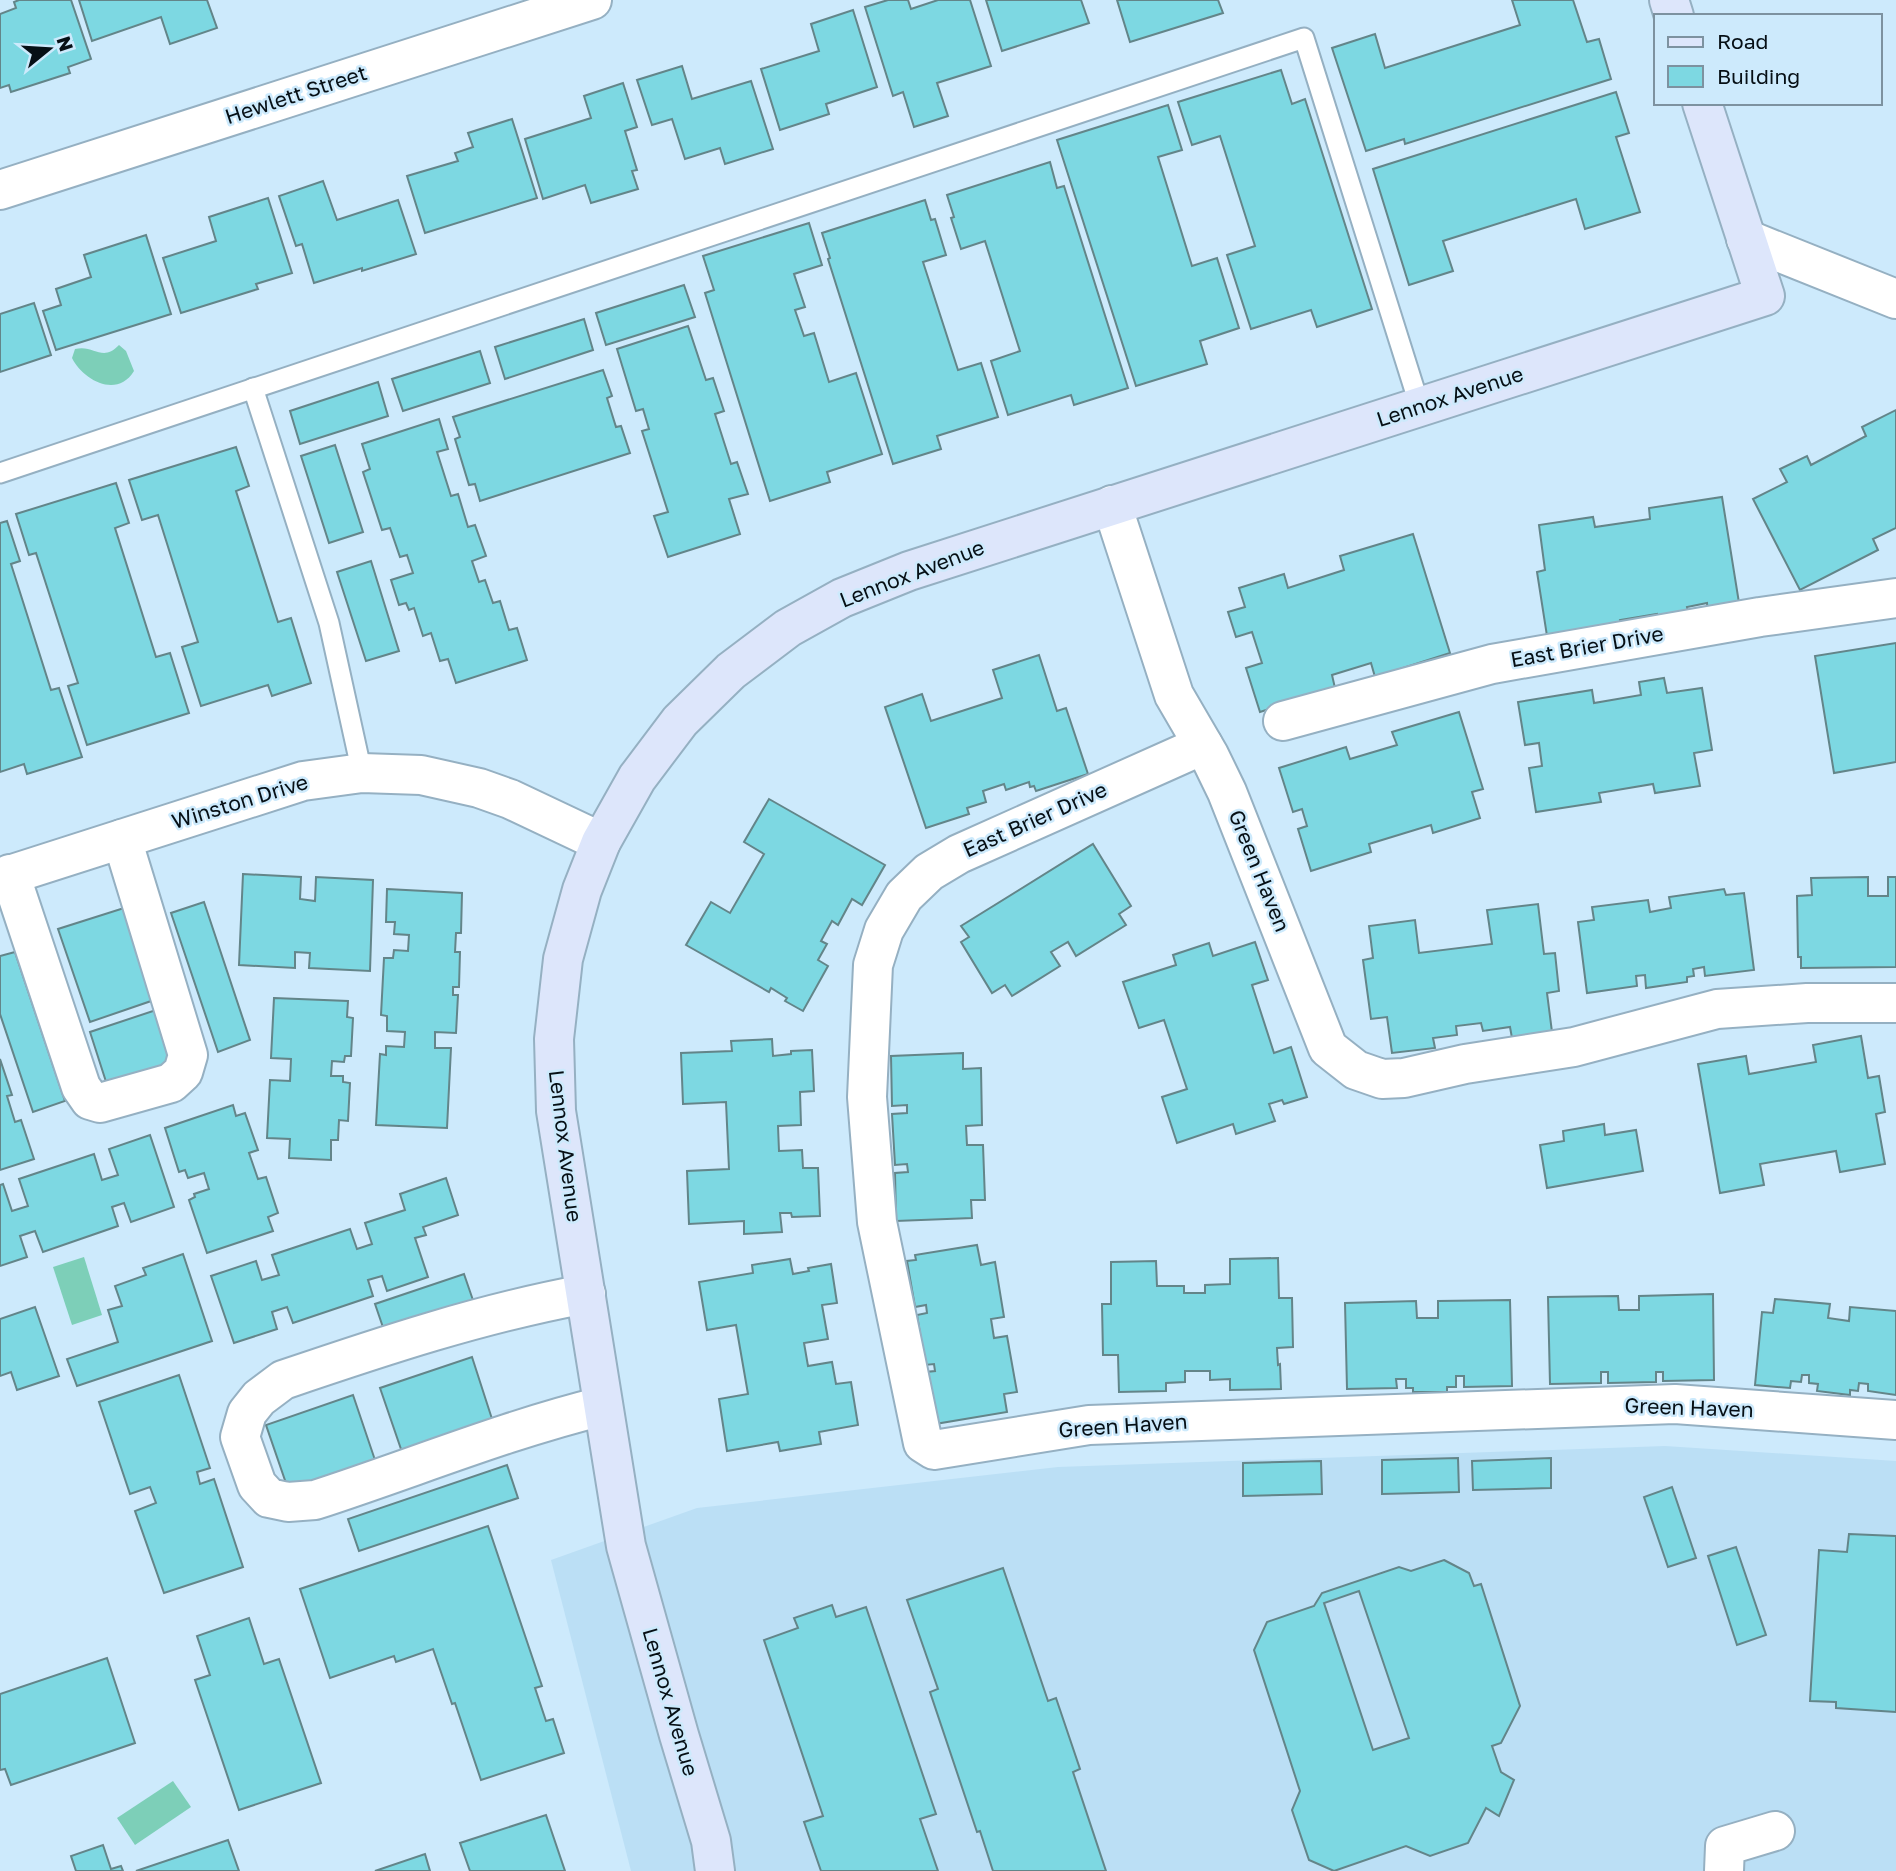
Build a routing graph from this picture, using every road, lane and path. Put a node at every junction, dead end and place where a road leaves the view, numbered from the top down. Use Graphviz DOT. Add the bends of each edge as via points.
graph roads {
  1 [pos="592,0"];
  2 [pos="1703,105"];
  3 [pos="0,190"];
  4 [pos="1746,239"];
  5 [pos="1896,299"];
  6 [pos="253,388"];
  7 [pos="1420,407"];
  8 [pos="0,472"];
  9 [pos="1112,505"];
  10 [pos="1896,598"];
  11 [pos="1283,721"];
  12 [pos="1203,745"];
  13 [pos="362,773"];
  14 [pos="122,839"];
  15 [pos="601,842"];
  16 [pos="5,876"];
  17 [pos="912,888"];
  18 [pos="1896,1003"];
  19 [pos="586,1294"];
  20 [pos="603,1406"];
  21 [pos="1896,1420"];
  22 [pos="1775,1831"];
  23 [pos="715,1871"];
  24 [pos="1724,1871"];
  1 -- 3 [label="street, Hewlett Street"];
  2 -- 4 [label="street, Lennox Avenue"];
  4 -- 5 [label="street"];
  4 -- 7 [label="street, Lennox Avenue" via="1765,296"];
  6 -- 7 [label="lane" via="1304,38"];
  6 -- 8 [label="lane"];
  6 -- 13 [label="lane" via="329,624"];
  7 -- 9 [label="street, Lennox Avenue"];
  9 -- 12 [label="street, Green Haven" via="1174,695"];
  9 -- 15 [label="street, Lennox Avenue" via="909,571 842,598 788,628 731,671 680,722 637,778"];
  10 -- 11 [label="street, East Brier Drive" via="1492,664"];
  12 -- 17 [label="street, East Brier Drive" via="959,854"];
  12 -- 18 [label="street, Green Haven" via="1245,834 1328,1048 1356,1070 1382,1079 1404,1078 1574,1047 1717,1009"];
  13 -- 14 [label="street, Winston Drive" via="303,781"];
  13 -- 15 [label="street, Winston Drive" via="421,775 479,788"];
  14 -- 16 [label="street, Winston Drive"];
  14 -- 16 [label="street" via="188,1055 183,1072 171,1083 100,1103 90,1100 81,1087"];
  15 -- 19 [label="street, Lennox Avenue" via="563,959 554,1039 556,1111"];
  17 -- 21 [label="street, Green Haven" via="884,930 873,965 867,1097 877,1222 923,1443 934,1450 1089,1425 1675,1404"];
  19 -- 20 [label="street, Lennox Avenue"];
  19 -- 20 [label="street" via="463,1322 283,1380 247,1413 240,1437 257,1485 269,1498 316,1500 516,1430"];
  20 -- 23 [label="street, Lennox Avenue" via="626,1546 711,1840"];
  22 -- 24 [label="street" via="1725,1846"];
}
